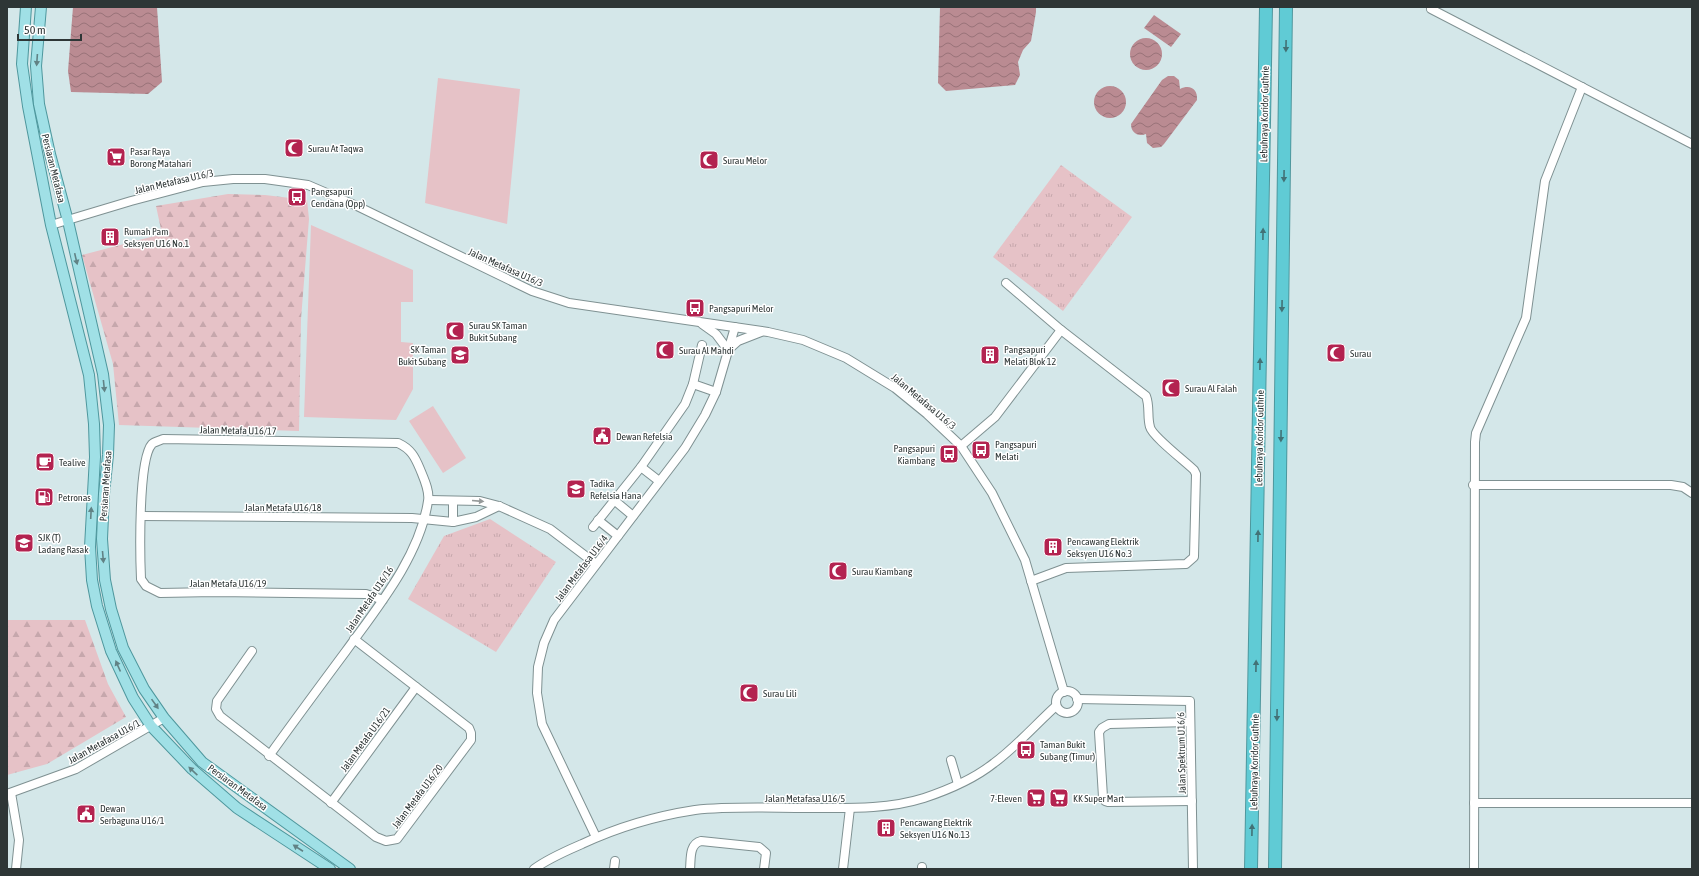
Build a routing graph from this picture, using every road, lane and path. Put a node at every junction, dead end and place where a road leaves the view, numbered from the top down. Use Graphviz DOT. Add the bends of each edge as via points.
graph roads {
  1 [pos="26,7"];
  2 [pos="41,7"];
  3 [pos="1266,7"];
  4 [pos="1286,7"];
  5 [pos="1431,9"];
  6 [pos="1582,87"];
  7 [pos="1692,144"];
  8 [pos="68,221"];
  9 [pos="51,225"];
  10 [pos="1006,283"];
  11 [pos="699,322"];
  12 [pos="734,326"];
  13 [pos="1061,330"];
  14 [pos="764,331"];
  15 [pos="702,345"];
  16 [pos="728,350"];
  17 [pos="693,384"];
  18 [pos="716,392"];
  19 [pos="398,443"];
  20 [pos="961,446"];
  21 [pos="641,467"];
  22 [pos="660,481"];
  23 [pos="1474,485"];
  24 [pos="1692,493"];
  25 [pos="428,500"];
  26 [pos="614,500"];
  27 [pos="452,501"];
  28 [pos="499,506"];
  29 [pos="141,516"];
  30 [pos="633,516"];
  31 [pos="424,519"];
  32 [pos="453,522"];
  33 [pos="618,536"];
  34 [pos="596,564"];
  35 [pos="1031,581"];
  36 [pos="383,600"];
  37 [pos="354,639"];
  38 [pos="252,651"];
  39 [pos="416,687"];
  40 [pos="1064,692"];
  41 [pos="1077,699"];
  42 [pos="1056,706"];
  43 [pos="164,718"];
  44 [pos="1190,722"];
  45 [pos="151,726"];
  46 [pos="269,756"];
  47 [pos="951,760"];
  48 [pos="958,784"];
  49 [pos="9,793"];
  50 [pos="1192,800"];
  51 [pos="331,803"];
  52 [pos="1474,803"];
  53 [pos="1692,803"];
  54 [pos="850,808"];
  55 [pos="596,837"];
  56 [pos="16,869"];
  57 [pos="330,869"];
  58 [pos="350,869"];
  59 [pos="534,869"];
  60 [pos="690,869"];
  61 [pos="764,869"];
  62 [pos="842,869"];
  63 [pos="1193,869"];
  64 [pos="1251,869"];
  65 [pos="1274,869"];
  66 [pos="1474,869"];
  1 -- 9 [label="main road, Persiaran Metafasa" via="22,64"];
  2 -- 8 [label="main road, Persiaran Metafasa, one-way" via="36,66 39,104"];
  64 -- 3 [label="highway, Lebuhraya Koridor Guthrie, one-way"];
  4 -- 65 [label="highway, Lebuhraya Koridor Guthrie, one-way"];
  5 -- 6 [label="street"];
  6 -- 7 [label="street"];
  6 -- 23 [label="street" via="1545,181 1529,309 1476,433"];
  8 -- 9 [label="street, Jalan Metafasa U16/3"];
  8 -- 11 [label="street, Jalan Metafasa U16/3" via="202,182 265,179 308,185 532,291 569,303"];
  8 -- 43 [label="main road, Persiaran Metafasa, one-way" via="104,382 108,426 102,538 105,580 123,648 144,689"];
  45 -- 9 [label="main road, Persiaran Metafasa, one-way" via="132,698 111,651 97,606 90,548 96,457 89,375"];
  10 -- 13 [label="street"];
  11 -- 12 [label="street, Jalan Metafasa U16/3"];
  11 -- 16 [label="street" via="716,334"];
  12 -- 14 [label="street, Jalan Metafasa U16/3"];
  12 -- 16 [label="street, Jalan Metafasa U16/4"];
  13 -- 20 [label="street" via="995,416"];
  13 -- 35 [label="street" via="1146,396 1152,432 1194,470 1194,557 1186,564 1066,568"];
  14 -- 16 [label="street" via="738,341"];
  14 -- 20 [label="street, Jalan Metafasa U16/3" via="803,340 846,358 895,388"];
  15 -- 17 [label="street, Jalan Metafasa U16/4"];
  16 -- 18 [label="street, Jalan Metafasa U16/4"];
  17 -- 18 [label="street"];
  17 -- 21 [label="street, Jalan Metafasa U16/4" via="685,404"];
  18 -- 22 [label="street, Jalan Metafasa U16/4" via="706,415"];
  19 -- 25 [label="street, Jalan Metafa U16/16" via="414,454 427,488"];
  19 -- 29 [label="street, Jalan Metafa U16/17" via="163,439 152,444 146,455"];
  20 -- 35 [label="street, Jalan Metafasa U16/3" via="992,493 1025,560"];
  21 -- 22 [label="street"];
  21 -- 26 [label="street, Jalan Metafasa U16/4"];
  22 -- 30 [label="street, Jalan Metafasa U16/4"];
  23 -- 24 [label="street" via="1671,485 1683,487"];
  23 -- 52 [label="street"];
  25 -- 27 [label="street"];
  25 -- 31 [label="street, Jalan Metafa U16/16"];
  26 -- 30 [label="street"];
  26 -- 33 [label="street, Jalan Metafasa U16/4" via="595,523"];
  27 -- 28 [label="street, one-way" via="480,501"];
  27 -- 32 [label="street"];
  28 -- 32 [label="street, Jalan Metafa U16/18" via="476,517"];
  28 -- 34 [label="street" via="550,529"];
  29 -- 31 [label="street, Jalan Metafa U16/18"];
  29 -- 36 [label="street, Jalan Metafa U16/19" via="141,579 146,586 160,593 366,594"];
  30 -- 33 [label="street, Jalan Metafasa U16/4"];
  31 -- 32 [label="street, Jalan Metafa U16/18"];
  31 -- 36 [label="street, Jalan Metafa U16/16" via="416,542"];
  33 -- 34 [label="street, Jalan Metafasa U16/4"];
  34 -- 55 [label="street, Jalan Metafasa U16/4" via="554,620 544,643 538,667 537,693 542,724"];
  35 -- 40 [label="street, Jalan Metafasa U16/3"];
  36 -- 37 [label="street, Jalan Metafa U16/16"];
  37 -- 39 [label="street, Jalan Metafa U16/20"];
  37 -- 46 [label="street, Jalan Metafa U16/16"];
  38 -- 46 [label="street, Jalan Metafa U16/20" via="217,701 216,709 220,716"];
  39 -- 51 [label="street, Jalan Metafa U16/21"];
  39 -- 51 [label="street, Jalan Metafa U16/20" via="469,728 472,733 471,740 397,839 386,841 376,838"];
  40 -- 41 [label="street" via="1072,693"];
  40 -- 42 [label="street" via="1057,697"];
  41 -- 42 [label="street" via="1076,708 1070,713 1062,712"];
  41 -- 44 [label="street, Jalan Spektrum U16/6" via="1190,701"];
  42 -- 48 [label="street, Jalan Metafasa U16/5" via="994,764"];
  43 -- 45 [label="street, Jalan Metafasa U16/1"];
  43 -- 58 [label="main road, Persiaran Metafasa" via="202,762"];
  44 -- 50 [label="street, Jalan Spektrum U16/6"];
  44 -- 50 [label="street" via="1108,724 1099,732 1105,800"];
  45 -- 49 [label="street, Jalan Metafasa U16/1" via="76,769"];
  57 -- 45 [label="main road, Persiaran Metafasa, one-way" via="237,808 192,769"];
  46 -- 51 [label="street, Jalan Metafa U16/20"];
  47 -- 48 [label="street"];
  48 -- 54 [label="street, Jalan Metafasa U16/5" via="924,798 890,806"];
  49 -- 56 [label="street" via="19,840"];
  50 -- 63 [label="street, Jalan Spektrum U16/6"];
  52 -- 53 [label="street"];
  52 -- 66 [label="street"];
  54 -- 55 [label="street, Jalan Metafasa U16/5" via="695,810 629,824"];
  54 -- 62 [label="street"];
  55 -- 59 [label="street, Jalan Metafasa U16/5" via="545,861"];
  60 -- 61 [label="street" via="692,847 701,841 760,847 766,853"];
}
